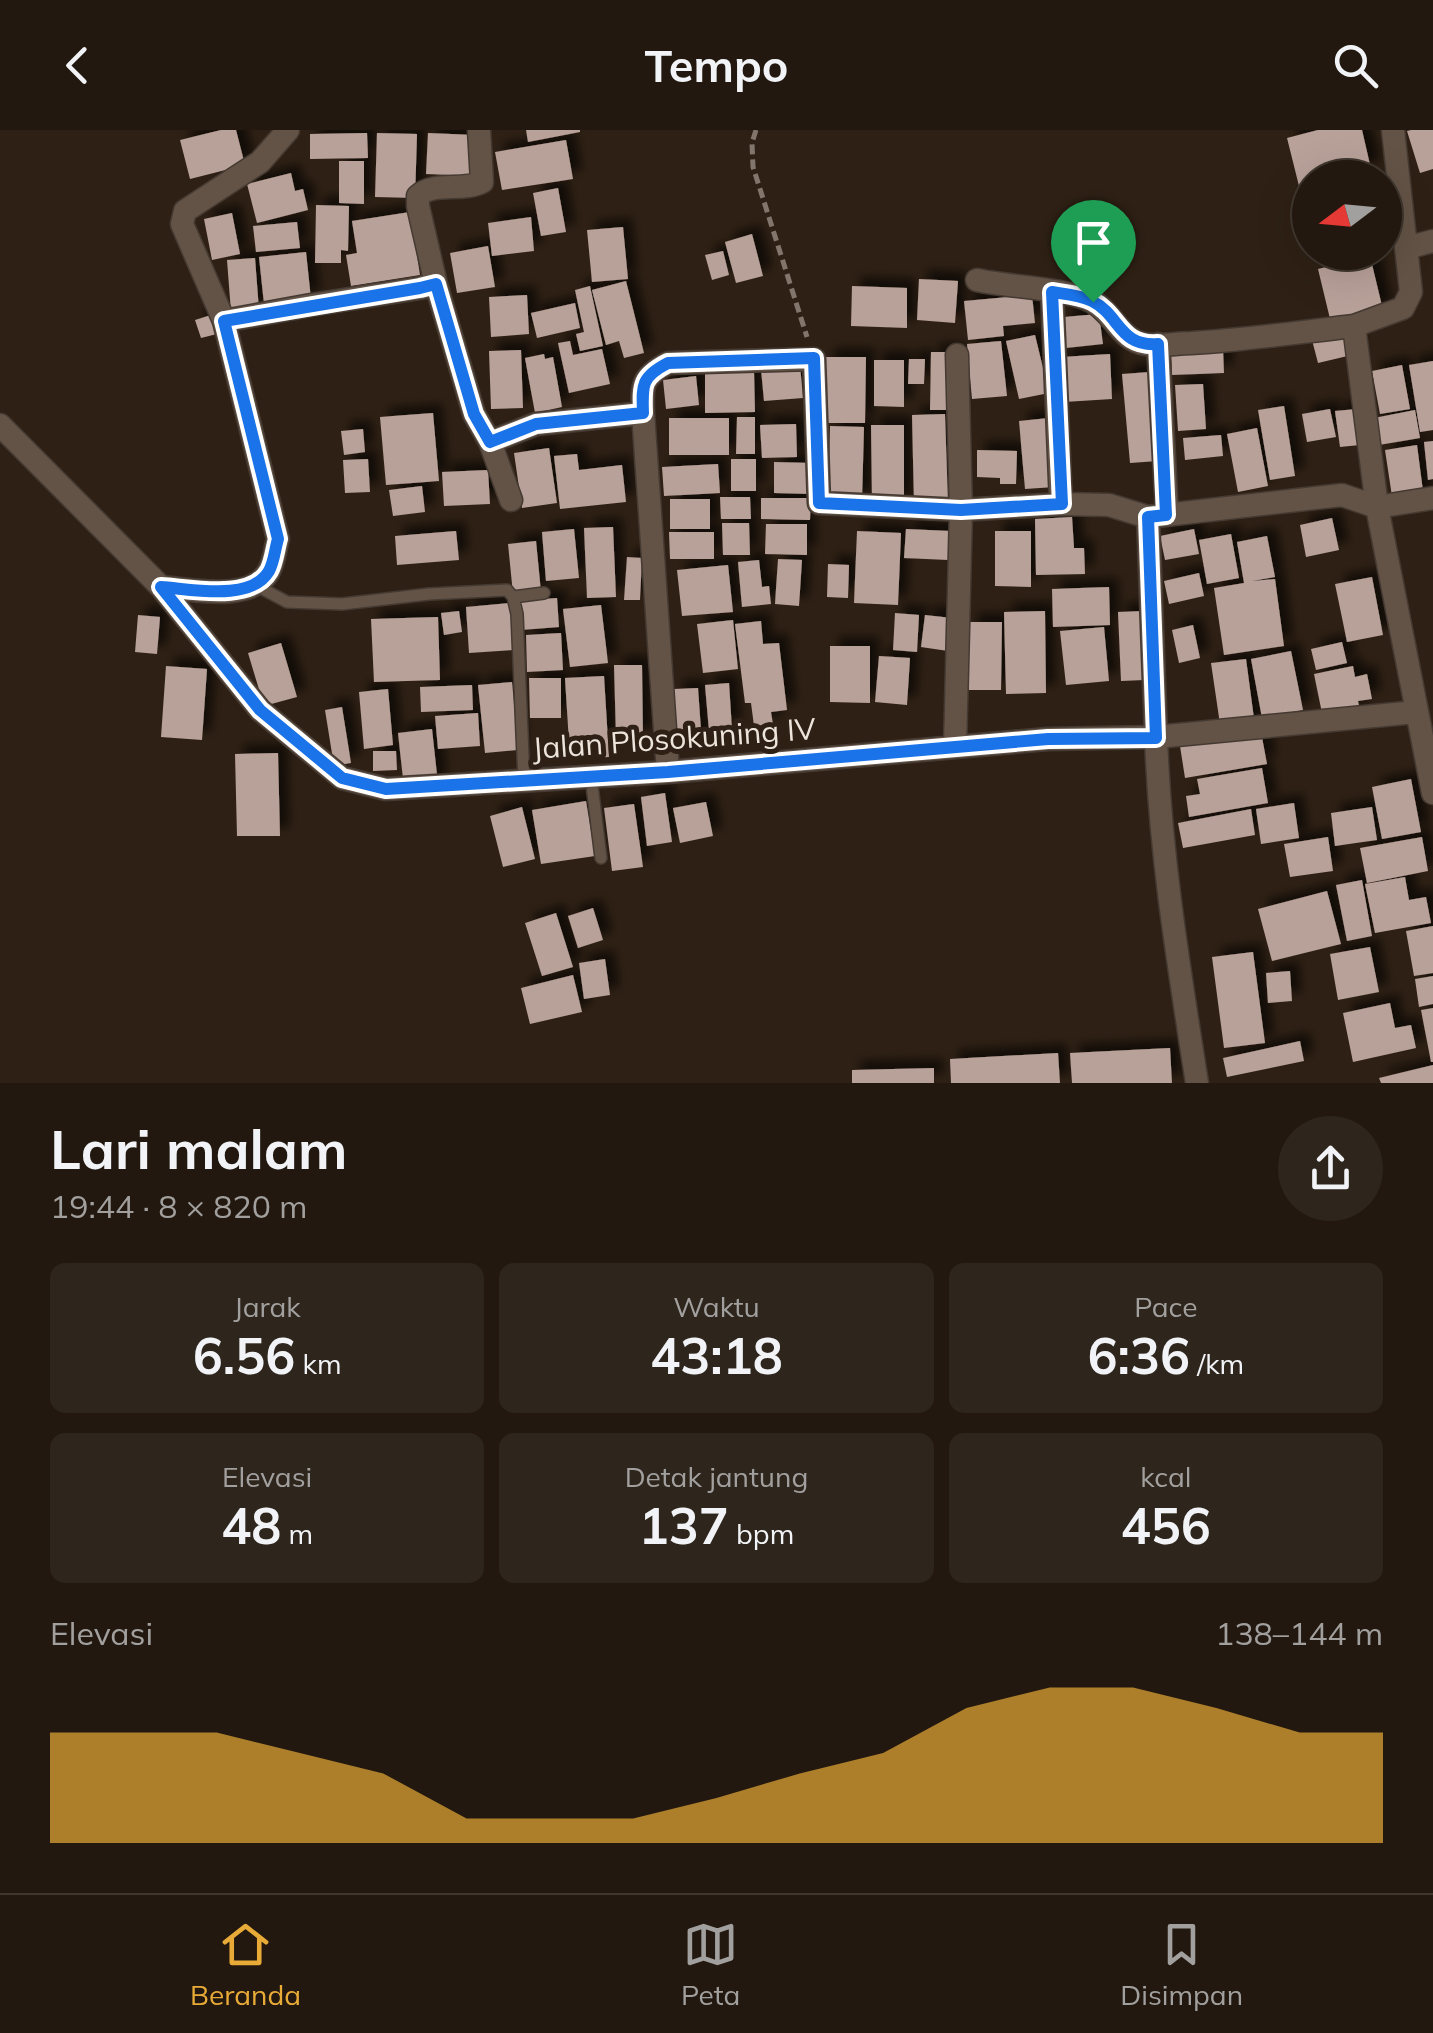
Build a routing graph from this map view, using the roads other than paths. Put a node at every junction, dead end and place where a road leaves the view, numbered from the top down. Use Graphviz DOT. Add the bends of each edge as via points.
graph roads {
  1 [pos="288,130"];
  2 [pos="479,130"];
  3 [pos="1393,130"];
  4 [pos="1433,241"];
  5 [pos="1406,248"];
  6 [pos="976,280"];
  7 [pos="436,284"];
  8 [pos="1052,292"];
  9 [pos="224,321"];
  10 [pos="1354,326"];
  11 [pos="1158,344"];
  12 [pos="957,355"];
  13 [pos="643,413"];
  14 [pos="0,424"];
  15 [pos="490,442"];
  16 [pos="1433,498"];
  17 [pos="512,500"];
  18 [pos="1062,504"];
  19 [pos="1377,507"];
  20 [pos="961,510"];
  21 [pos="1158,516"];
  22 [pos="256,586"];
  23 [pos="161,587"];
  24 [pos="544,593"];
  25 [pos="512,596"];
  26 [pos="1416,712"];
  27 [pos="1156,738"];
  28 [pos="955,747"];
  29 [pos="1430,765"];
  30 [pos="668,772"];
  31 [pos="591,777"];
  32 [pos="524,781"];
  33 [pos="1433,793"];
  34 [pos="601,858"];
  35 [pos="1197,1083"];
  1 -- 9 [label="street" via="260,162 182,216"];
  2 -- 7 [label="street" via="482,182 425,189 418,196"];
  3 -- 5 [label="street"];
  4 -- 5 [label="street"];
  5 -- 10 [label="street" via="1412,292 1404,308"];
  6 -- 8 [label="street"];
  7 -- 9 [label="street"];
  7 -- 15 [label="street" via="474,414"];
  8 -- 11 [label="street" via="1093,302 1133,341"];
  8 -- 18 [label="street"];
  9 -- 22 [label="street" via="278,539 270,570"];
  10 -- 11 [label="street"];
  10 -- 19 [label="street"];
  11 -- 21 [label="street"];
  12 -- 20 [label="street"];
  13 -- 15 [label="street" via="536,424"];
  13 -- 20 [label="street" via="642,386 668,363 814,358 819,503"];
  13 -- 30 [label="street"];
  14 -- 23 [label="street, Jalan Plosokuning IV"];
  15 -- 17 [label="street"];
  16 -- 19 [label="street"];
  18 -- 20 [label="street"];
  18 -- 21 [label="street"];
  19 -- 21 [label="street" via="1342,494"];
  19 -- 26 [label="street"];
  20 -- 28 [label="street"];
  21 -- 27 [label="street"];
  22 -- 23 [label="street" via="231,592"];
  22 -- 25 [label="lane" via="287,602 507,590"];
  23 -- 32 [label="street, Jalan Plosokuning IV" via="260,710 342,778 386,789"];
  24 -- 25 [label="lane"];
  25 -- 32 [label="lane"];
  26 -- 27 [label="street, Jalan Plosokuning IV"];
  26 -- 29 [label="street"];
  27 -- 28 [label="street, Jalan Plosokuning IV"];
  27 -- 35 [label="street" via="1159,811"];
  28 -- 30 [label="street, Jalan Plosokuning IV"];
  29 -- 33 [label="street"];
  30 -- 31 [label="street, Jalan Plosokuning IV"];
  31 -- 32 [label="street, Jalan Plosokuning IV"];
  31 -- 34 [label="lane"];
}
